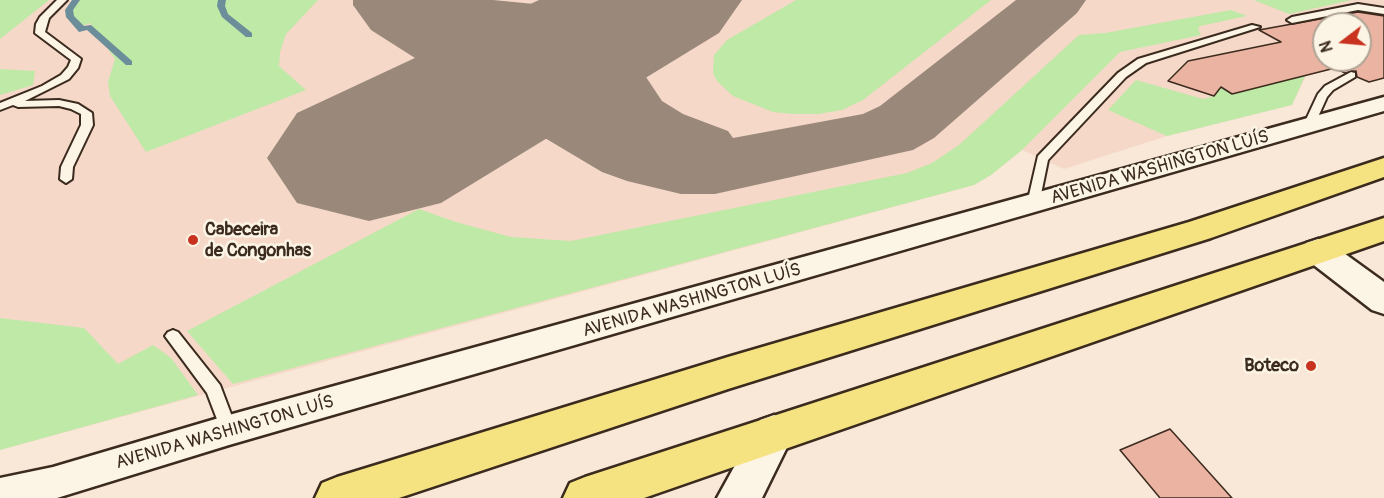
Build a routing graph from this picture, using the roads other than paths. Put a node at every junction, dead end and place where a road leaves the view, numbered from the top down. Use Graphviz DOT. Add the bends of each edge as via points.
graph roads {
  1 [pos="62,0"];
  2 [pos="1384,11"];
  3 [pos="1292,20"];
  4 [pos="1255,27"];
  5 [pos="1351,75"];
  6 [pos="5,105"];
  7 [pos="1384,105"];
  8 [pos="1309,126"];
  9 [pos="1384,167"];
  10 [pos="66,179"];
  11 [pos="1033,204"];
  12 [pos="1384,229"];
  13 [pos="1318,252"];
  14 [pos="1384,301"];
  15 [pos="173,336"];
  16 [pos="229,430"];
  17 [pos="774,434"];
  18 [pos="0,495"];
  19 [pos="337,498"];
  20 [pos="585,498"];
  21 [pos="740,498"];
  1 -- 6 [label="lane" via="45,17 40,33 76,59 73,68 46,88"];
  2 -- 3 [label="lane" via="1358,7"];
  4 -- 11 [label="lane" via="1142,61 1122,75 1042,159"];
  5 -- 8 [label="lane" via="1322,96"];
  6 -- 10 [label="lane" via="59,103 86,113 87,124 67,167"];
  7 -- 8 [label="street, AVENIDA WASHINGTON LUÍS"];
  8 -- 11 [label="street, AVENIDA WASHINGTON LUÍS"];
  9 -- 19 [label="highway" via="1200,231"];
  11 -- 16 [label="street, AVENIDA WASHINGTON LUÍS"];
  12 -- 13 [label="highway"];
  13 -- 14 [label="street"];
  13 -- 17 [label="highway"];
  15 -- 16 [label="lane" via="214,390"];
  16 -- 18 [label="street, AVENIDA WASHINGTON LUÍS" via="54,483"];
  17 -- 20 [label="highway"];
  17 -- 21 [label="street"];
}
